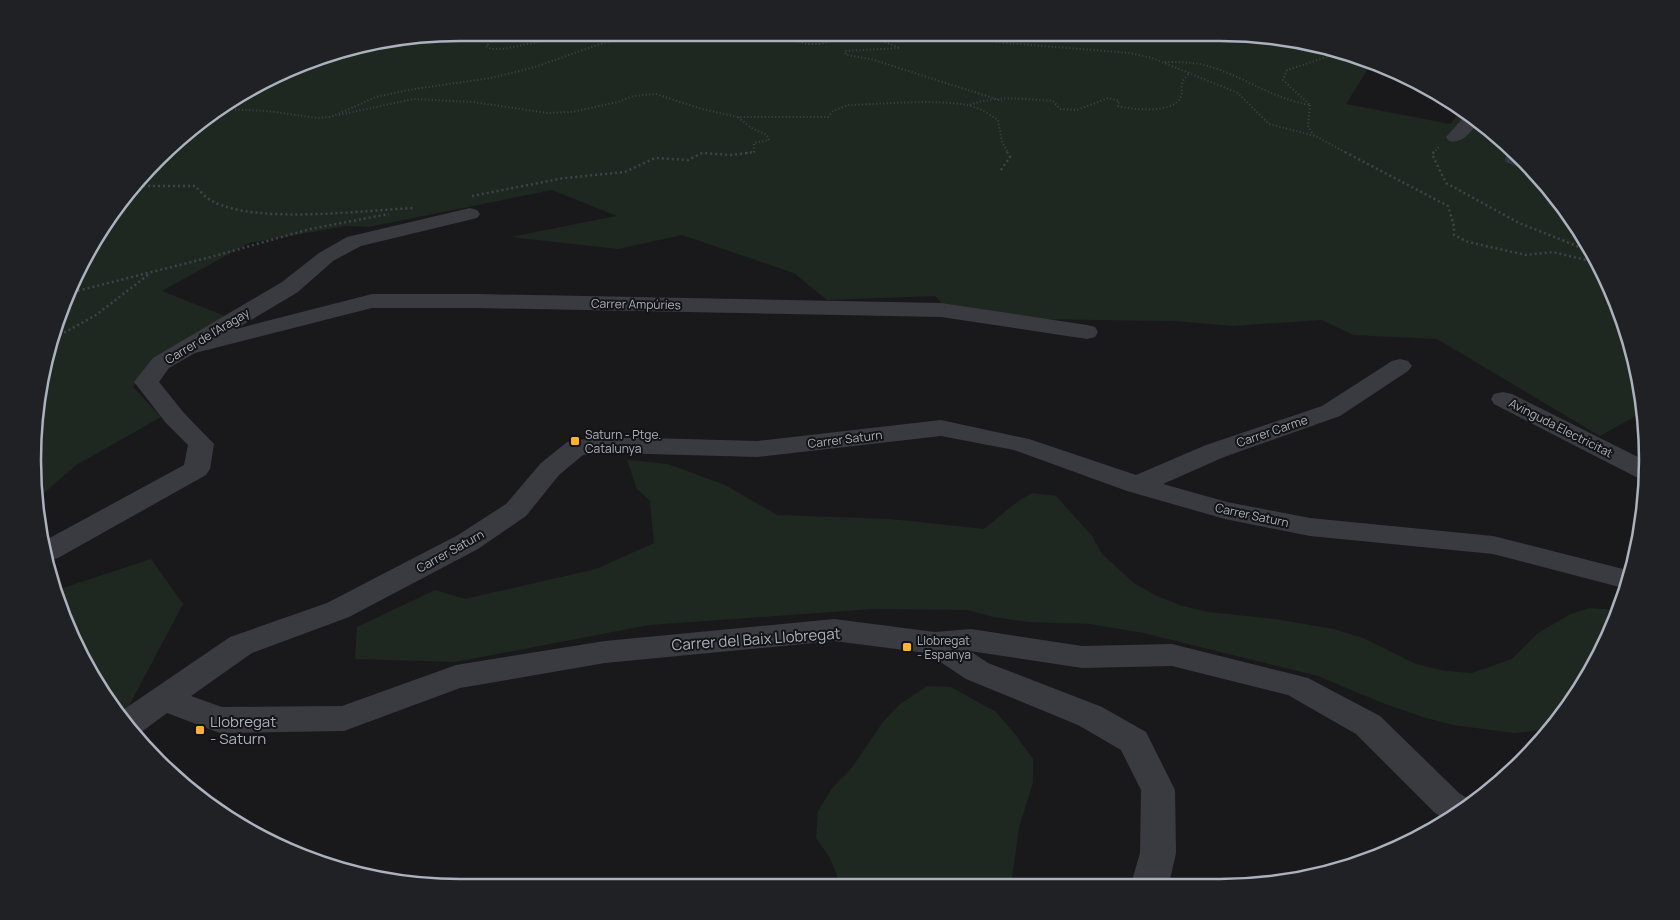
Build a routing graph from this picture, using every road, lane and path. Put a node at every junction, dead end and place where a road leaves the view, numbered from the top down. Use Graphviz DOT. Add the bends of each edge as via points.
graph roads {
  1 [pos="492,41"];
  2 [pos="542,41"];
  3 [pos="611,41"];
  4 [pos="796,41"];
  5 [pos="831,41"];
  6 [pos="882,41"];
  7 [pos="989,41"];
  8 [pos="1329,56"];
  9 [pos="1162,62"];
  10 [pos="1190,72"];
  11 [pos="1002,101"];
  12 [pos="1310,105"];
  13 [pos="969,106"];
  14 [pos="230,110"];
  15 [pos="331,117"];
  16 [pos="738,117"];
  17 [pos="1468,123"];
  18 [pos="1314,136"];
  19 [pos="1455,137"];
  20 [pos="1001,170"];
  21 [pos="143,186"];
  22 [pos="471,205"];
  23 [pos="1581,248"];
  24 [pos="1588,261"];
  25 [pos="149,274"];
  26 [pos="77,291"];
  27 [pos="1087,332"];
  28 [pos="60,335"];
  29 [pos="190,347"];
  30 [pos="1400,366"];
  31 [pos="1503,399"];
  32 [pos="1639,468"];
  33 [pos="1137,485"];
  34 [pos="51,549"];
  35 [pos="1621,578"];
  36 [pos="935,643"];
  37 [pos="164,699"];
  38 [pos="133,721"];
  39 [pos="1453,808"];
  40 [pos="1151,879"];
  1 -- 2 [label="path" via="486,46 492,49"];
  3 -- 15 [label="path" via="491,78 376,97"];
  4 -- 5 [label="path" via="806,44"];
  6 -- 11 [label="path" via="900,48 846,51 846,55 871,59"];
  7 -- 9 [label="path" via="1130,53"];
  8 -- 12 [label="path" via="1287,70 1283,80"];
  9 -- 10 [label="path"];
  9 -- 12 [label="path" via="1210,67 1292,103"];
  10 -- 11 [label="path" via="1182,82 1180,99 1172,106 1126,109 1118,106 1119,101 1113,98 1102,98 1076,110 1060,108 1053,101"];
  10 -- 18 [label="path" via="1238,93 1269,124"];
  11 -- 13 [label="path"];
  12 -- 18 [label="path" via="1308,127"];
  13 -- 16 [label="path" via="946,103 848,105 828,117"];
  13 -- 20 [label="path" via="998,120 1002,142 1010,157"];
  14 -- 15 [label="path"];
  15 -- 16 [label="path" via="413,100 473,102 548,113 572,112 633,96 656,94"];
  16 -- 22 [label="path" via="767,135 769,140 754,143 754,152 732,155 702,153 688,160 655,158 625,172 564,178"];
  17 -- 19 [label="street"];
  18 -- 24 [label="path" via="1448,206 1454,235 1468,242 1526,255 1553,252"];
  19 -- 23 [label="path" via="1432,154 1446,183 1518,223"];
  21 -- 25 [label="path" via="195,186 213,202 262,212 419,208 310,228"];
  22 -- 29 [label="street, Carrer de l'Aragay" via="354,242 326,257 290,287"];
  25 -- 26 [label="path"];
  25 -- 28 [label="path" via="96,316"];
  27 -- 29 [label="street, Carrer Ampúries" via="941,310 372,301"];
  29 -- 34 [label="street, Carrer de l'Aragay" via="161,363 146,382 201,444 197,468"];
  30 -- 33 [label="street, Carrer Carme" via="1331,411 1214,450"];
  31 -- 32 [label="street, Avinguda Electricitat"];
  33 -- 35 [label="street, Carrer Saturn" via="1225,510 1310,527 1493,545"];
  33 -- 37 [label="street, Carrer Saturn" via="1020,444 941,428 757,449 613,445 576,448 550,468 516,510 468,542 338,610 241,645"];
  36 -- 37 [label="street, Carrer del Baix Llobregat" via="834,630 605,652 456,677 344,718 220,720"];
  36 -- 39 [label="street, Carrer del Baix Llobregat" via="971,640 1082,657 1172,655 1297,686 1368,724"];
  36 -- 40 [label="street" via="977,671 1090,716 1134,741 1158,790 1158,853"];
  37 -- 38 [label="street, Carrer Saturn"];
}
